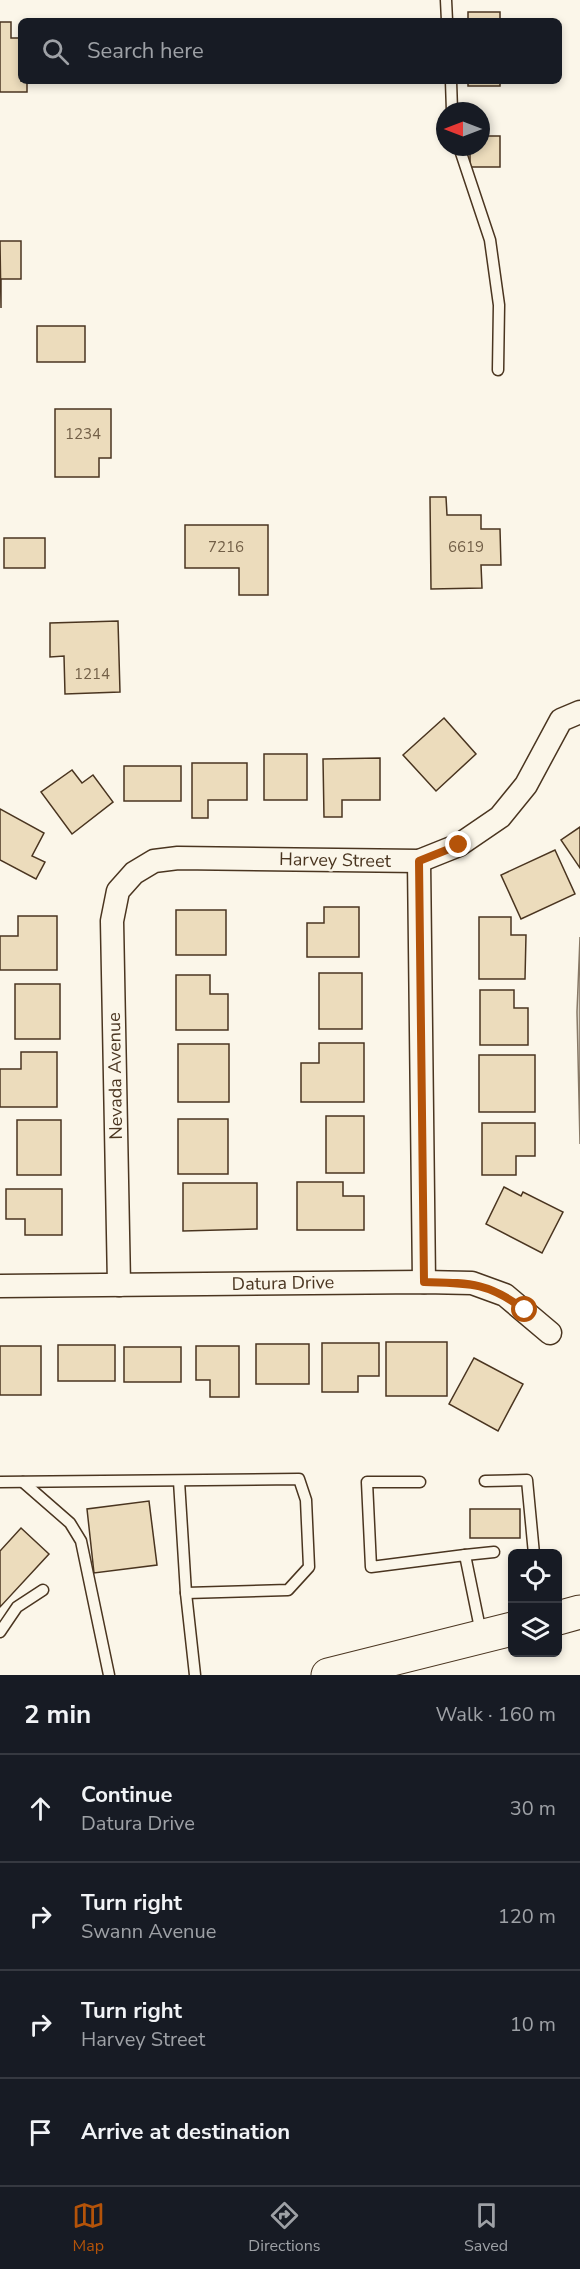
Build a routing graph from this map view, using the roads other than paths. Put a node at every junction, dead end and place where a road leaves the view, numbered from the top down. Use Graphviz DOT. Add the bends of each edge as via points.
graph roads {
  1 [pos="446,0"];
  2 [pos="447,18"];
  3 [pos="451,84"];
  4 [pos="452,102"];
  5 [pos="462,156"];
  6 [pos="498,370"];
  7 [pos="580,712"];
  8 [pos="419,861"];
  9 [pos="134,873"];
  10 [pos="424,1282"];
  11 [pos="0,1286"];
  12 [pos="119,1286"];
  13 [pos="550,1333"];
  14 [pos="179,1481"];
  15 [pos="485,1481"];
  16 [pos="0,1482"];
  17 [pos="23,1482"];
  18 [pos="420,1482"];
  19 [pos="534,1549"];
  20 [pos="494,1552"];
  21 [pos="465,1555"];
  22 [pos="43,1590"];
  23 [pos="186,1593"];
  24 [pos="580,1612"];
  25 [pos="562,1617"];
  26 [pos="0,1632"];
  27 [pos="497,1633"];
  28 [pos="341,1673"];
  29 [pos="109,1675"];
  30 [pos="195,1675"];
  1 -- 2 [label="lane"];
  3 -- 4 [label="lane"];
  5 -- 6 [label="lane" via="490,240 499,305"];
  7 -- 8 [label="street, Harvey Street" via="561,720 526,785 500,817 459,845"];
  8 -- 9 [label="street, Harvey Street" via="178,858 154,861"];
  8 -- 10 [label="street"];
  9 -- 12 [label="street, Nevada Avenue" via="118,891 112,921"];
  10 -- 12 [label="street, Datura Drive"];
  10 -- 13 [label="street, Datura Drive" via="472,1283 505,1295"];
  11 -- 12 [label="street, Datura Drive"];
  14 -- 17 [label="lane"];
  14 -- 23 [label="lane"];
  14 -- 23 [label="lane" via="299,1479 306,1500 309,1567 288,1590"];
  15 -- 19 [label="lane" via="527,1480"];
  16 -- 17 [label="lane"];
  17 -- 29 [label="lane" via="70,1523 81,1541"];
  18 -- 21 [label="lane" via="366,1482 370,1567"];
  20 -- 21 [label="lane"];
  21 -- 27 [label="lane"];
  22 -- 26 [label="lane" via="17,1606"];
  23 -- 30 [label="lane"];
  24 -- 25 [label="main road"];
  27 -- 28 [label="main road"];
}
